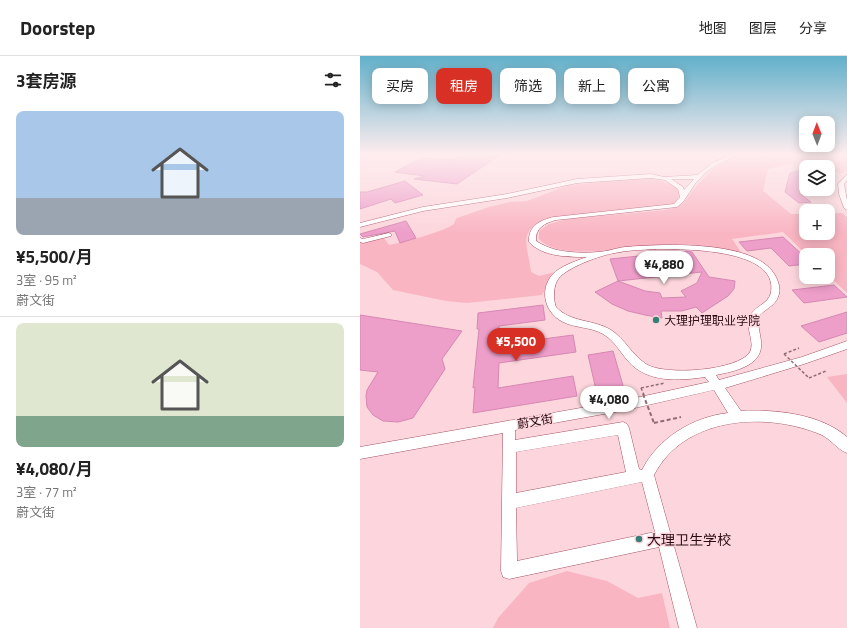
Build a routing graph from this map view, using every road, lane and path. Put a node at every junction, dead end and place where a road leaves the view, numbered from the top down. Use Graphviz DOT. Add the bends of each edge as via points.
graph roads {
  1 [pos="581,181"];
  2 [pos="667,181"];
  3 [pos="695,181"];
  4 [pos="844,181"];
  5 [pos="683,197"];
  6 [pos="847,208"];
  7 [pos="360,225"];
  8 [pos="389,235"];
  9 [pos="360,240"];
  10 [pos="604,253"];
  11 [pos="847,345"];
  12 [pos="799,348"];
  13 [pos="826,371"];
  14 [pos="708,372"];
  15 [pos="668,382"];
  16 [pos="717,384"];
  17 [pos="681,417"];
  18 [pos="738,417"];
  19 [pos="509,426"];
  20 [pos="510,447"];
  21 [pos="847,447"];
  22 [pos="360,453"];
  23 [pos="640,476"];
  24 [pos="510,502"];
  25 [pos="664,538"];
  26 [pos="688,628"];
  1 -- 7 [label="street" via="514,195 423,209"];
  2 -- 5 [label="street" via="678,186"];
  3 -- 5 [label="street"];
  4 -- 6 [label="street" via="841,184 842,194"];
  5 -- 10 [label="street" via="675,206 556,218 542,223 532,234 533,242 546,250 568,254"];
  8 -- 9 [label="street"];
  10 -- 14 [label="street" via="565,270 555,278 549,298 554,311 576,324 605,331 614,337 636,363 655,373 670,375"];
  10 -- 14 [label="street" via="655,247 713,249 750,259 768,270 775,280 776,295 755,315 753,321 757,348 754,355 733,367"];
  11 -- 16 [label="street, 蔚文街" via="782,368"];
  12 -- 13 [label="path, bridge" via="784,354 809,378"];
  14 -- 16 [label="street"];
  15 -- 17 [label="path, bridge" via="641,388 654,423"];
  16 -- 18 [label="street"];
  16 -- 19 [label="street, 蔚文街" via="605,409"];
  18 -- 21 [label="street" via="770,418 810,425 833,433"];
  18 -- 23 [label="street" via="708,424 674,441"];
  19 -- 20 [label="street"];
  19 -- 22 [label="street, 蔚文街"];
  20 -- 23 [label="street" via="623,428"];
  20 -- 24 [label="street"];
  23 -- 24 [label="street"];
  23 -- 25 [label="street"];
  24 -- 25 [label="street" via="509,571"];
  25 -- 26 [label="street"];
}
